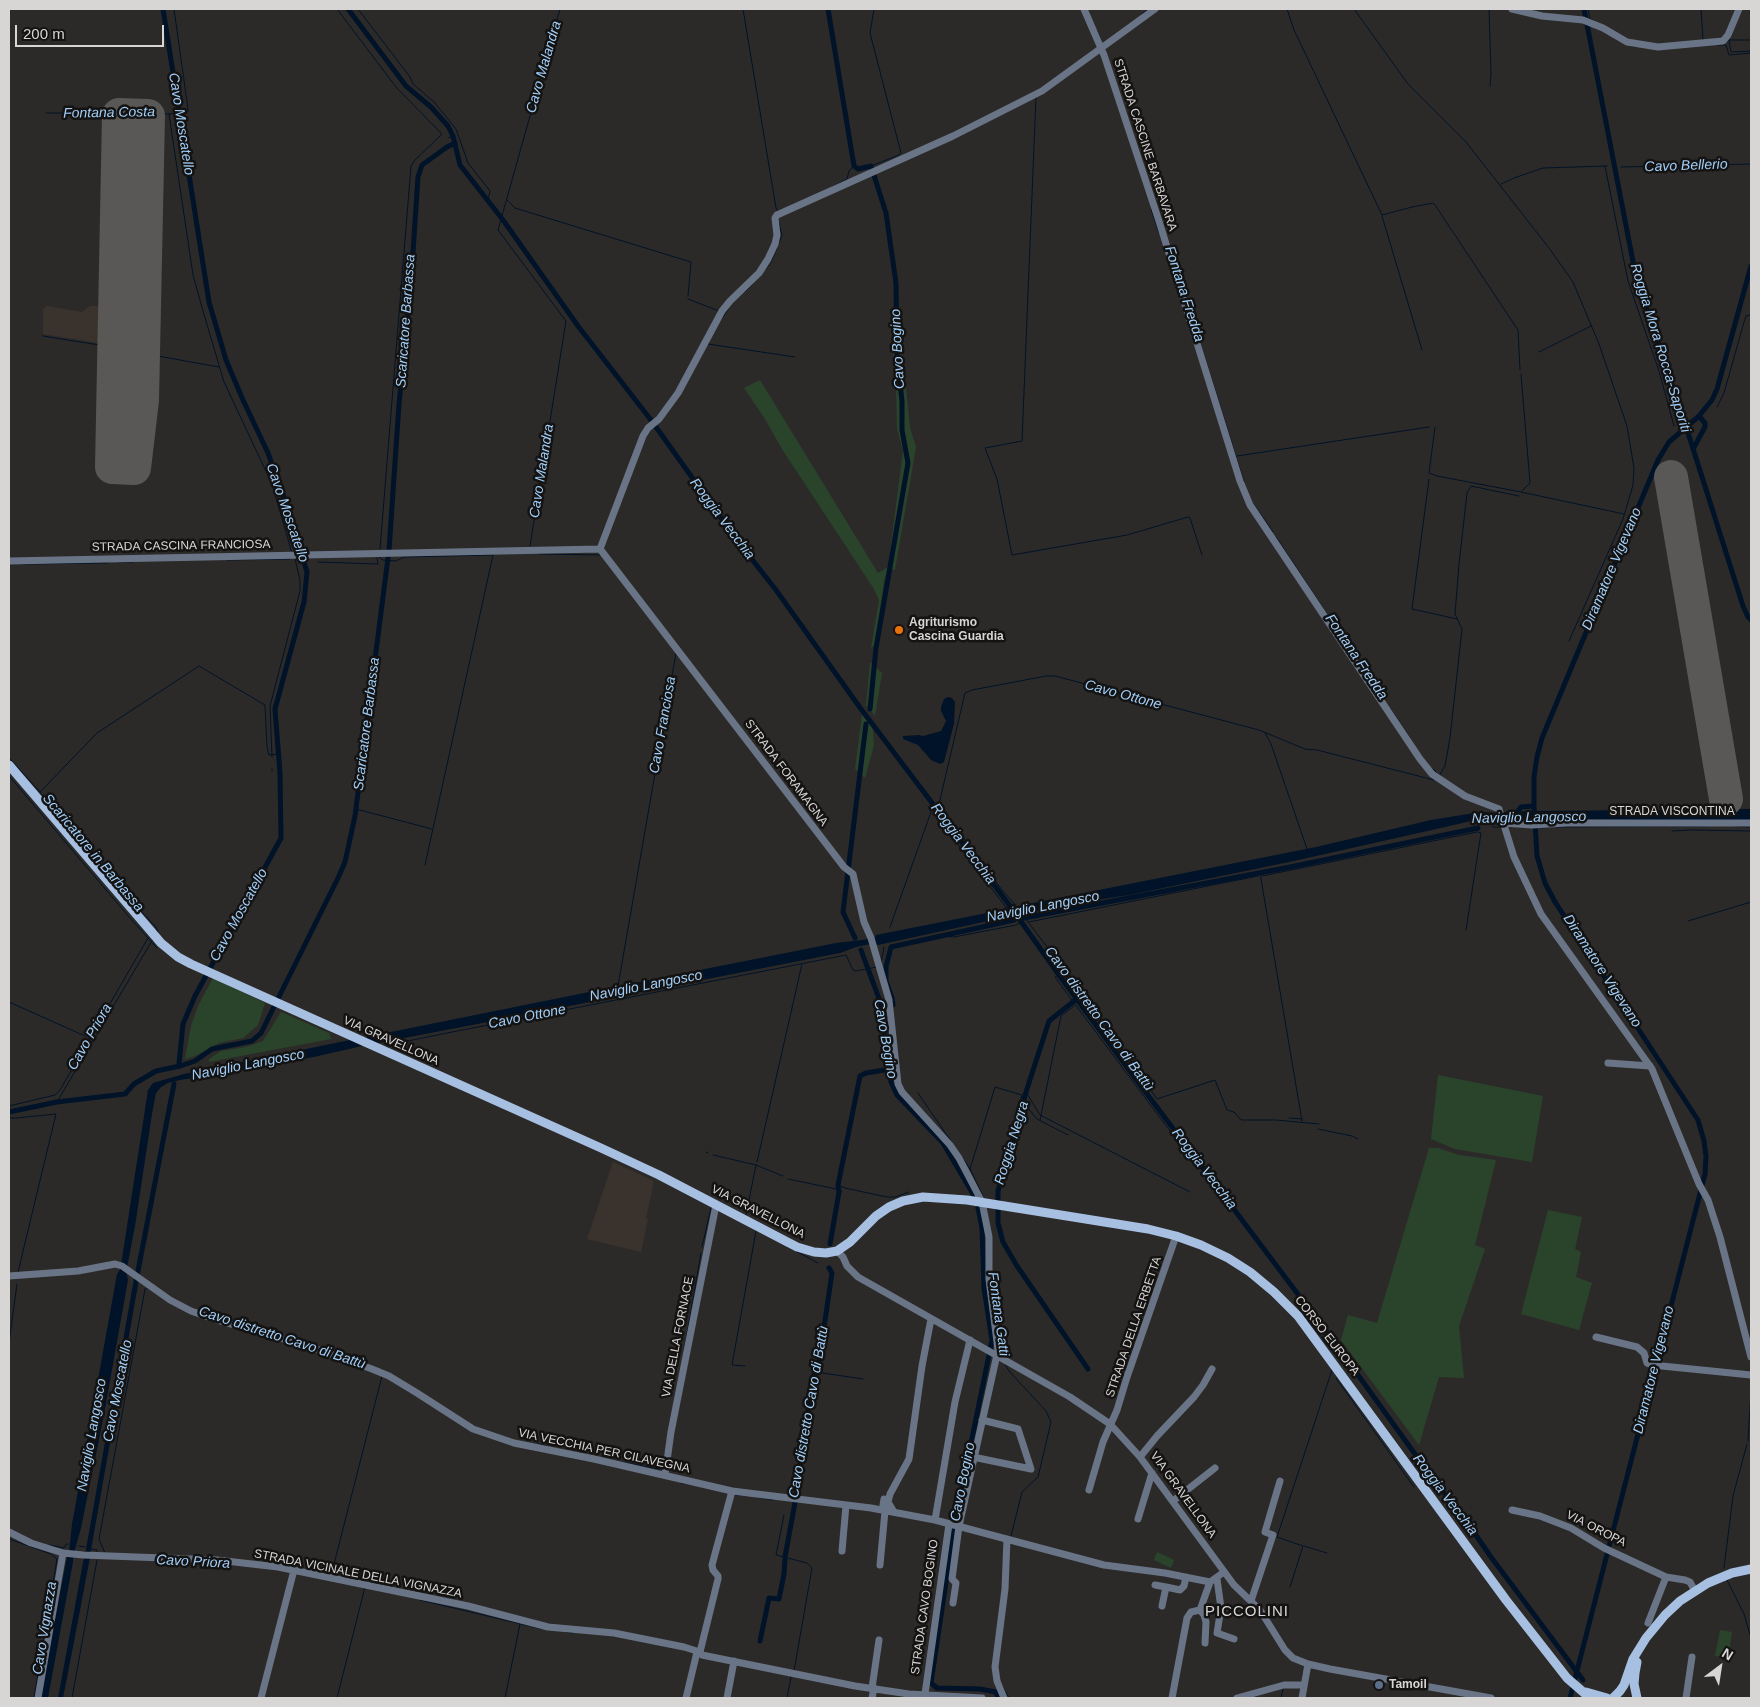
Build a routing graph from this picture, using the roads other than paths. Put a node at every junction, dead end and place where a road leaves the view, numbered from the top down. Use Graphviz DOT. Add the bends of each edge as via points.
graph roads {
  1 [pos="1084,9"];
  2 [pos="1155,9"];
  3 [pos="1512,9"];
  4 [pos="1739,9"];
  5 [pos="1101,48"];
  6 [pos="600,549"];
  7 [pos="9,561"];
  8 [pos="9,765"];
  9 [pos="1503,822"];
  10 [pos="1751,823"];
  11 [pos="1608,1063"];
  12 [pos="1650,1066"];
  13 [pos="982,1202"];
  14 [pos="716,1205"];
  15 [pos="1176,1236"];
  16 [pos="844,1246"];
  17 [pos="826,1253"];
  18 [pos="849,1269"];
  19 [pos="9,1276"];
  20 [pos="931,1319"];
  21 [pos="1596,1337"];
  22 [pos="970,1340"];
  23 [pos="998,1356"];
  24 [pos="1751,1357"];
  25 [pos="1212,1369"];
  26 [pos="1751,1375"];
  27 [pos="982,1420"];
  28 [pos="1110,1424"];
  29 [pos="973,1457"];
  30 [pos="1140,1457"];
  31 [pos="1215,1468"];
  32 [pos="1152,1473"];
  33 [pos="665,1475"];
  34 [pos="1280,1481"];
  35 [pos="1089,1490"];
  36 [pos="732,1491"];
  37 [pos="887,1497"];
  38 [pos="1173,1500"];
  39 [pos="846,1505"];
  40 [pos="871,1508"];
  41 [pos="1512,1510"];
  42 [pos="885,1511"];
  43 [pos="895,1512"];
  44 [pos="1138,1519"];
  45 [pos="935,1520"];
  46 [pos="949,1524"];
  47 [pos="958,1526"];
  48 [pos="9,1532"];
  49 [pos="1007,1539"];
  50 [pos="842,1551"];
  51 [pos="66,1556"];
  52 [pos="880,1565"];
  53 [pos="1751,1569"];
  54 [pos="294,1570"];
  55 [pos="1224,1572"];
  56 [pos="1186,1577"];
  57 [pos="1666,1577"];
  58 [pos="1213,1580"];
  59 [pos="1156,1585"];
  60 [pos="1166,1587"];
  61 [pos="1694,1591"];
  62 [pos="1250,1601"];
  63 [pos="953,1603"];
  64 [pos="1162,1606"];
  65 [pos="1200,1610"];
  66 [pos="1648,1623"];
  67 [pos="1234,1639"];
  68 [pos="879,1640"];
  69 [pos="1204,1643"];
  70 [pos="1640,1649"];
  71 [pos="699,1652"];
  72 [pos="1692,1657"];
  73 [pos="734,1662"];
  74 [pos="1308,1664"];
  75 [pos="1303,1685"];
  76 [pos="873,1688"];
  77 [pos="1581,1690"];
  78 [pos="925,1694"];
  79 [pos="908,1696"];
  80 [pos="38,1698"];
  81 [pos="260,1698"];
  82 [pos="686,1698"];
  83 [pos="727,1698"];
  84 [pos="872,1698"];
  85 [pos="982,1698"];
  86 [pos="1004,1698"];
  87 [pos="1172,1698"];
  88 [pos="1237,1698"];
  89 [pos="1302,1698"];
  90 [pos="1491,1698"];
  91 [pos="1590,1698"];
  92 [pos="1607,1698"];
  93 [pos="1613,1698"];
  94 [pos="1625,1698"];
  95 [pos="1637,1698"];
  96 [pos="1686,1698"];
  1 -- 5 [label="street, STRADA CASCINE BARBAVARA"];
  2 -- 5 [label="street"];
  3 -- 4 [label="street" via="1585,20 1629,42 1666,47 1725,40"];
  5 -- 6 [label="street" via="1042,91 953,136 775,216 777,235 768,258 759,273 722,311 678,393 644,436"];
  5 -- 9 [label="street, STRADA CASCINE BARBAVARA" via="1250,505 1426,767 1446,784 1475,801 1496,808"];
  6 -- 7 [label="street, STRADA CASCINA FRANCIOSA"];
  6 -- 13 [label="street, STRADA FORAMAGNA" via="844,867 853,874 864,922 889,1000 898,1084 950,1145"];
  8 -- 14 [label="main road, VIA GRAVELLONA" via="155,936 178,957 601,1148"];
  9 -- 10 [label="street, STRADA VISCONTINA" via="1534,825"];
  9 -- 12 [label="street" via="1514,857 1541,914"];
  11 -- 12 [label="street"];
  12 -- 24 [label="street" via="1708,1200"];
  13 -- 15 [label="main road, CORSO EUROPA"];
  13 -- 16 [label="main road, CORSO EUROPA" via="923,1196 902,1201 876,1216"];
  13 -- 23 [label="street"];
  14 -- 17 [label="main road, VIA GRAVELLONA" via="797,1247"];
  14 -- 33 [label="street, VIA DELLA FORNACE"];
  15 -- 28 [label="street, STRADA DELLA ERBETTA"];
  15 -- 77 [label="main road, CORSO EUROPA" via="1228,1258 1250,1272 1298,1316 1506,1600 1567,1678"];
  16 -- 17 [label="main road, VIA GRAVELLONA"];
  16 -- 18 [label="street"];
  17 -- 18 [label="street, VIA GRAVELLONA"];
  18 -- 20 [label="street, VIA GRAVELLONA"];
  19 -- 33 [label="street, VIA VECCHIA PER CILAVEGNA" via="78,1271 115,1264 182,1307 372,1368 473,1429 501,1440"];
  20 -- 22 [label="street, VIA GRAVELLONA"];
  20 -- 37 [label="street" via="909,1459"];
  21 -- 26 [label="street" via="1637,1346 1647,1362 1655,1366"];
  22 -- 23 [label="street, VIA GRAVELLONA"];
  22 -- 45 [label="street" via="955,1402"];
  23 -- 27 [label="street"];
  23 -- 28 [label="street, VIA GRAVELLONA"];
  25 -- 30 [label="street" via="1194,1396"];
  27 -- 29 [label="street"];
  27 -- 29 [label="street" via="1018,1429 1031,1469"];
  28 -- 30 [label="street, VIA GRAVELLONA"];
  28 -- 35 [label="street, STRADA DELLA ERBETTA"];
  29 -- 47 [label="street"];
  30 -- 32 [label="street, VIA GRAVELLONA"];
  31 -- 38 [label="street"];
  32 -- 38 [label="street, VIA GRAVELLONA"];
  32 -- 44 [label="street"];
  33 -- 36 [label="street, VIA VECCHIA PER CILAVEGNA"];
  34 -- 62 [label="street" via="1264,1532 1273,1535"];
  36 -- 39 [label="street, VIA VECCHIA PER CILAVEGNA"];
  36 -- 71 [label="street" via="712,1565 718,1580"];
  37 -- 40 [label="street"];
  37 -- 42 [label="street" via="883,1505"];
  37 -- 43 [label="street"];
  38 -- 55 [label="street, VIA GRAVELLONA"];
  39 -- 40 [label="street, VIA VECCHIA PER CILAVEGNA"];
  39 -- 50 [label="street"];
  40 -- 42 [label="street, VIA VECCHIA PER CILAVEGNA"];
  41 -- 57 [label="street, VIA OROPA" via="1571,1528"];
  42 -- 43 [label="street, VIA VECCHIA PER CILAVEGNA"];
  42 -- 52 [label="street"];
  43 -- 45 [label="street, VIA VECCHIA PER CILAVEGNA"];
  45 -- 46 [label="street, VIA VECCHIA PER CILAVEGNA"];
  46 -- 47 [label="street, VIA VECCHIA PER CILAVEGNA"];
  46 -- 78 [label="street, STRADA CAVO BOGINO"];
  47 -- 49 [label="street, VIA VECCHIA PER CILAVEGNA"];
  47 -- 63 [label="street" via="952,1579 956,1583"];
  48 -- 51 [label="street, STRADA VICINALE DELLA VIGNAZZA"];
  49 -- 56 [label="street, VIA VECCHIA PER CILAVEGNA" via="1104,1565"];
  49 -- 86 [label="street" via="995,1667"];
  51 -- 54 [label="street, STRADA VICINALE DELLA VIGNAZZA" via="217,1560"];
  51 -- 80 [label="street"];
  53 -- 61 [label="main road" via="1723,1576"];
  54 -- 71 [label="street, STRADA VICINALE DELLA VIGNAZZA" via="468,1606 548,1627 614,1633"];
  54 -- 81 [label="street"];
  55 -- 58 [label="street"];
  55 -- 62 [label="street, VIA GRAVELLONA"];
  56 -- 58 [label="street, VIA VECCHIA PER CILAVEGNA"];
  56 -- 60 [label="street" via="1180,1590"];
  57 -- 61 [label="street, VIA OROPA" via="1690,1582"];
  57 -- 66 [label="street"];
  58 -- 65 [label="street"];
  58 -- 67 [label="street" via="1221,1608 1216,1633"];
  59 -- 60 [label="street"];
  60 -- 64 [label="street"];
  61 -- 70 [label="main road" via="1655,1626"];
  62 -- 74 [label="street, VIA GRAVELLONA" via="1260,1610 1284,1650"];
  65 -- 69 [label="street" via="1206,1622"];
  65 -- 87 [label="street" via="1191,1612 1187,1618"];
  68 -- 76 [label="street"];
  70 -- 93 [label="main road" via="1624,1685"];
  70 -- 95 [label="main road" via="1634,1673"];
  71 -- 73 [label="street, STRADA VICINALE DELLA VIGNAZZA"];
  71 -- 82 [label="street"];
  72 -- 96 [label="street"];
  73 -- 76 [label="street, STRADA VICINALE DELLA VIGNAZZA"];
  73 -- 83 [label="street"];
  74 -- 75 [label="street"];
  74 -- 90 [label="street, VIA GRAVELLONA"];
  75 -- 88 [label="street" via="1284,1685"];
  75 -- 89 [label="street"];
  76 -- 79 [label="street, STRADA VICINALE DELLA VIGNAZZA"];
  76 -- 84 [label="street"];
  77 -- 91 [label="main road, CORSO EUROPA"];
  77 -- 92 [label="main road"];
  78 -- 79 [label="street, STRADA VICINALE DELLA VIGNAZZA"];
  78 -- 85 [label="street, STRADA VICINALE DELLA VIGNAZZA"];
  93 -- 94 [label="main road"];
}
